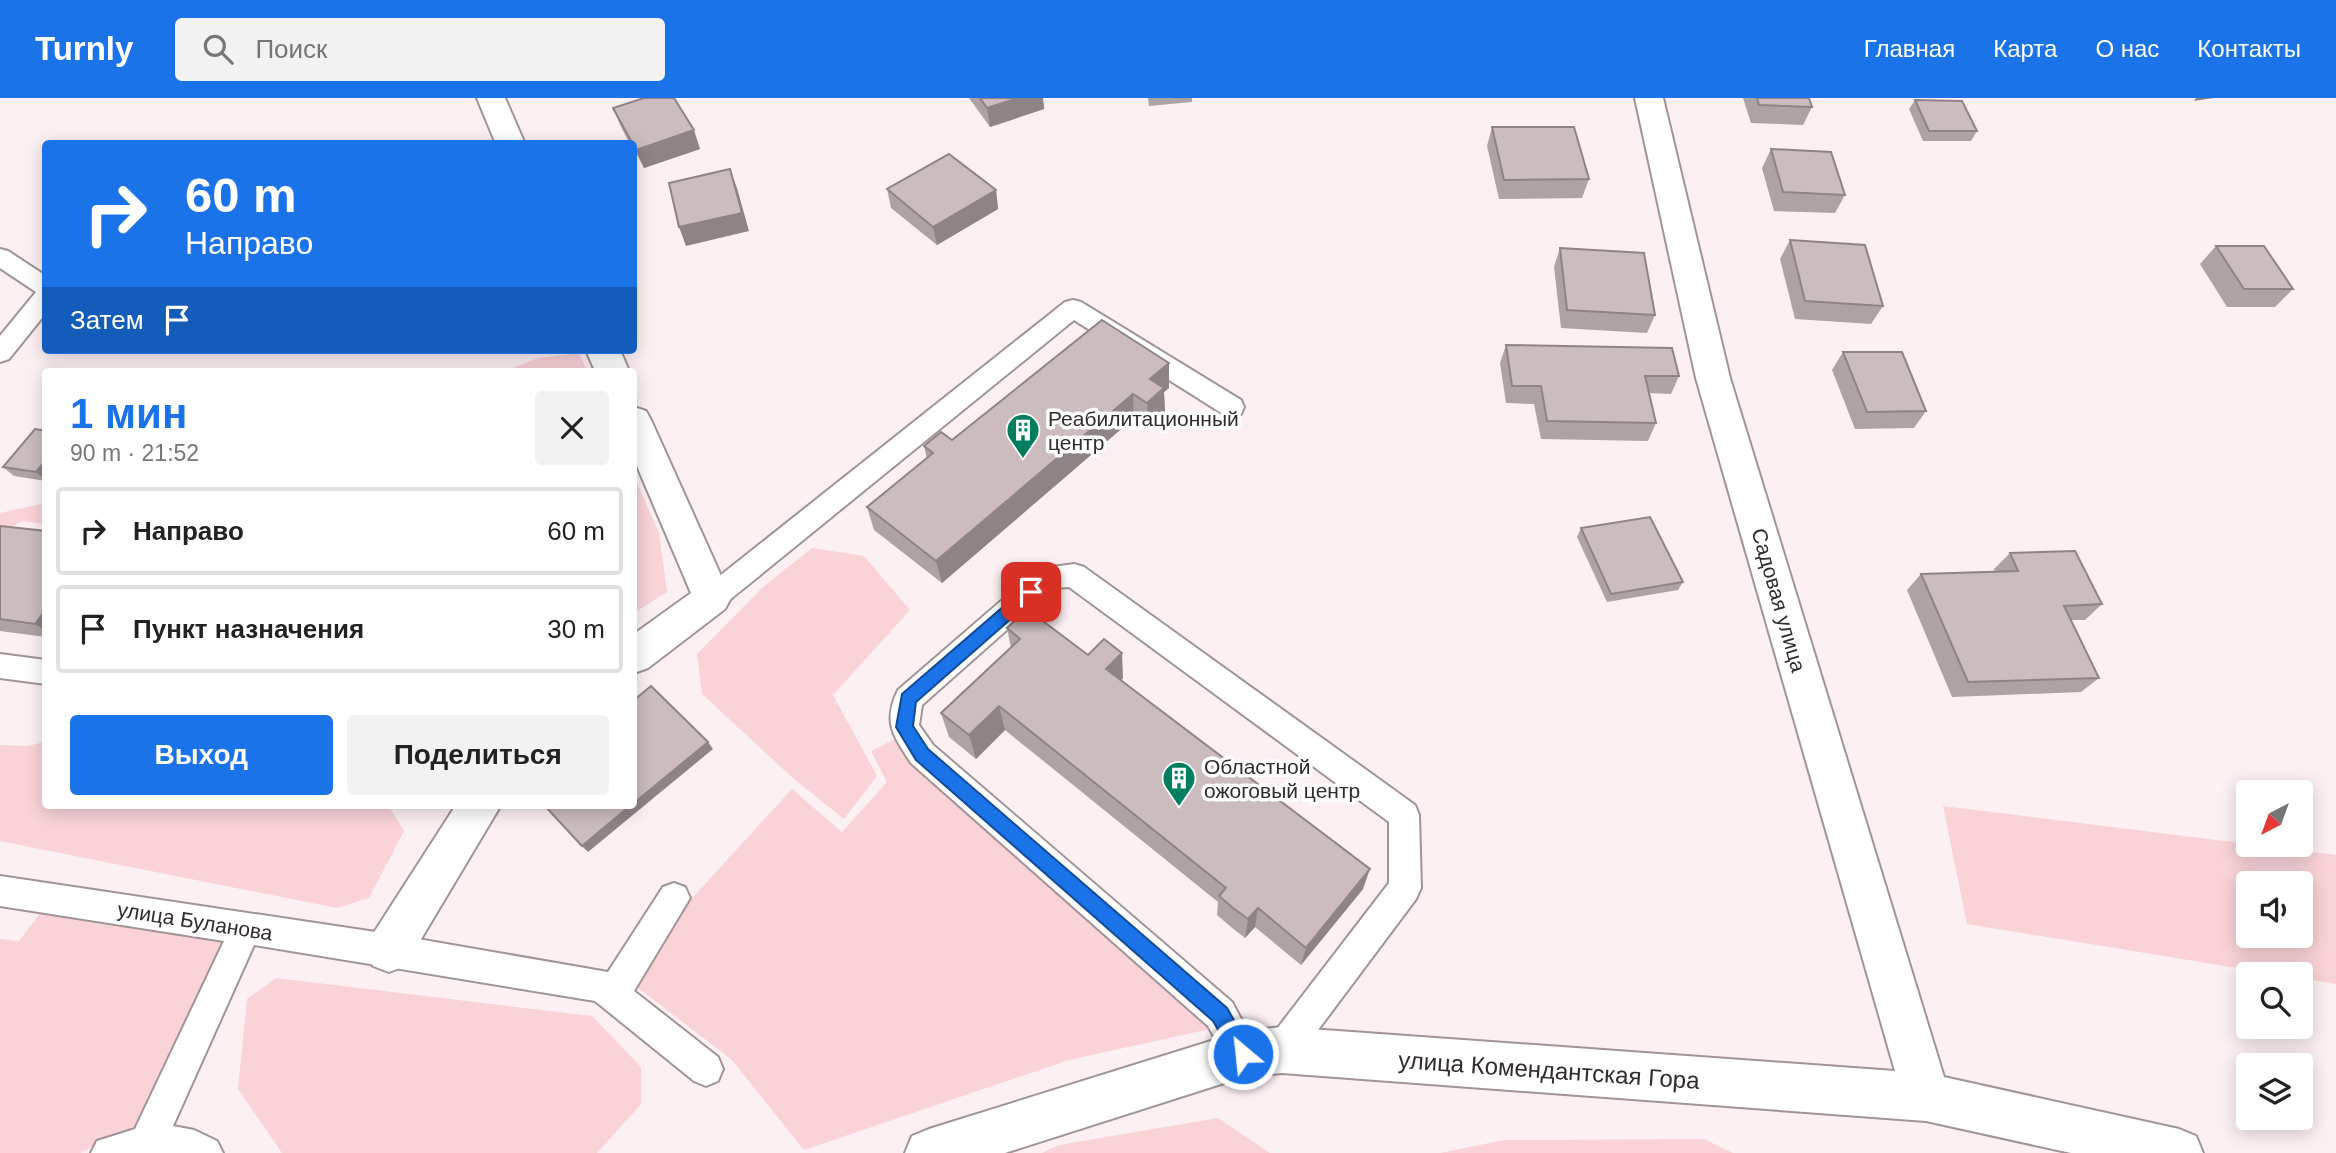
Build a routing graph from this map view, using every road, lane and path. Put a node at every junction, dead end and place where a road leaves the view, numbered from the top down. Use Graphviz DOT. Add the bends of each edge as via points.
graph roads {
  1 [pos="491,98"];
  2 [pos="1649,98"];
  3 [pos="509,140"];
  4 [pos="0,257"];
  5 [pos="42,285"];
  6 [pos="42,301"];
  7 [pos="0,352"];
  8 [pos="1232,407"];
  9 [pos="637,427"];
  10 [pos="712,598"];
  11 [pos="637,654"];
  12 [pos="0,666"];
  13 [pos="42,671"];
  14 [pos="477,809"];
  15 [pos="0,891"];
  16 [pos="674,898"];
  17 [pos="245,930"];
  18 [pos="389,950"];
  19 [pos="613,994"];
  20 [pos="1262,1052"];
  21 [pos="706,1069"];
  22 [pos="1926,1097"];
  23 [pos="147,1143"];
  24 [pos="108,1153"];
  25 [pos="205,1153"];
  26 [pos="929,1153"];
  27 [pos="2179,1153"];
  1 -- 3 [label="street"];
  2 -- 22 [label="street, Садовая улица" via="1713,378"];
  4 -- 5 [label="lane"];
  6 -- 7 [label="lane"];
  8 -- 10 [label="lane" via="1073,308"];
  9 -- 10 [label="street"];
  10 -- 11 [label="street"];
  12 -- 13 [label="lane"];
  14 -- 18 [label="street"];
  15 -- 17 [label="lane, улица Буланова"];
  16 -- 19 [label="lane"];
  17 -- 18 [label="lane, улица Буланова"];
  17 -- 23 [label="lane"];
  18 -- 19 [label="lane, улица Буланова" via="602,986"];
  19 -- 21 [label="lane, улица Буланова"];
  20 -- 20 [label="lane" via="922,754 904,727 908,699 1048,577 1074,575 1404,815 1405,888"];
  20 -- 22 [label="street, улица Комендантская Гора"];
  20 -- 26 [label="street, улица Комендантская Гора"];
  22 -- 27 [label="street, улица Комендантская Гора"];
  23 -- 24 [label="lane"];
  23 -- 25 [label="lane" via="194,1146"];
}
